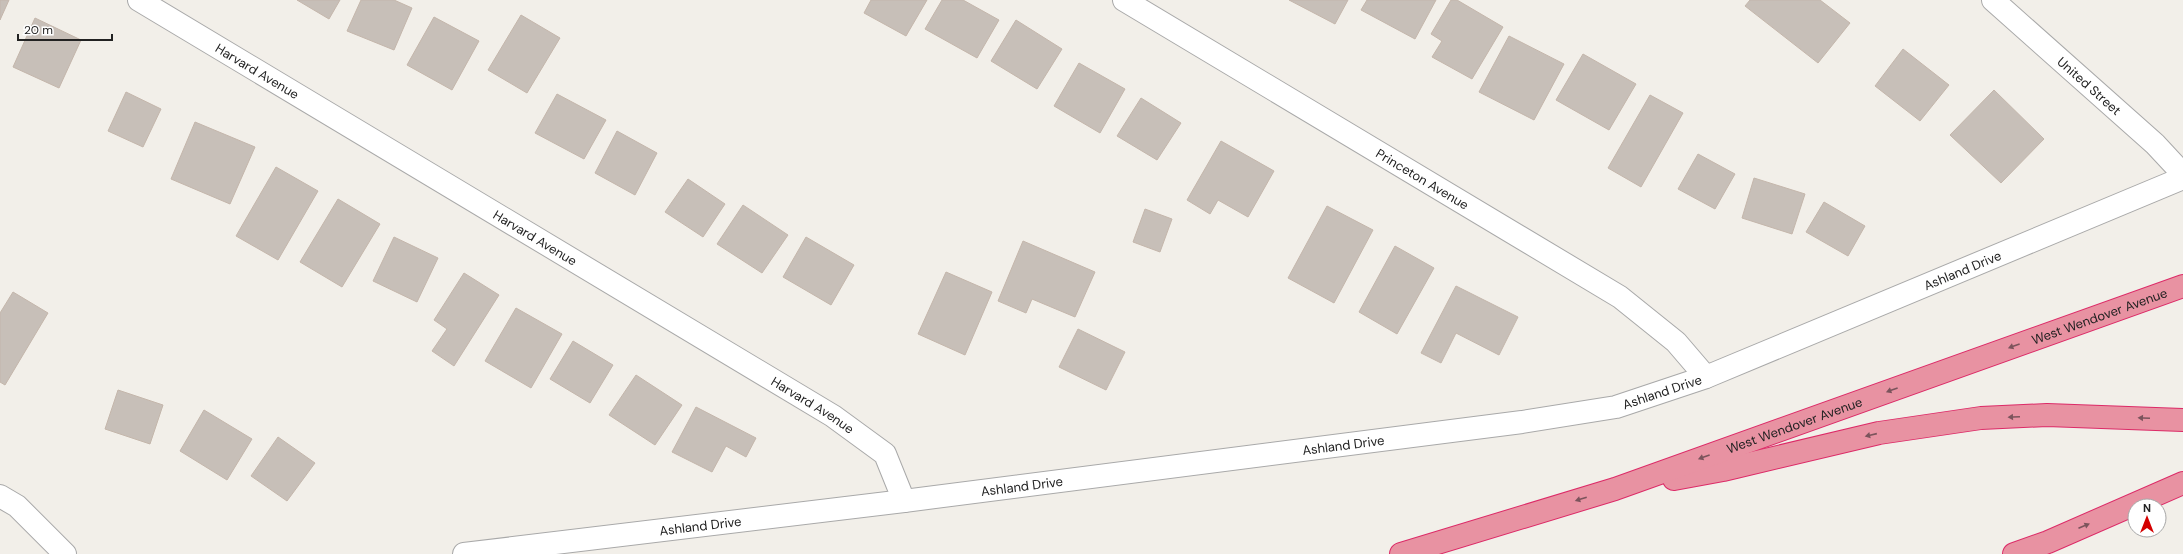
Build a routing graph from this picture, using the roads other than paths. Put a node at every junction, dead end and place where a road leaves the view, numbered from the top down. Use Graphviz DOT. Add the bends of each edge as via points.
graph roads {
  1 [pos="139,0"];
  2 [pos="1124,0"];
  3 [pos="1993,0"];
  4 [pos="2183,174"];
  5 [pos="2183,178"];
  6 [pos="2183,286"];
  7 [pos="1706,377"];
  8 [pos="2183,420"];
  9 [pos="2183,483"];
  10 [pos="1615,489"];
  11 [pos="0,496"];
  12 [pos="904,501"];
  13 [pos="65,554"];
  14 [pos="464,554"];
  15 [pos="1401,554"];
  16 [pos="2014,554"];
  1 -- 12 [label="street, Harvard Avenue" via="833,416 885,454"];
  2 -- 7 [label="street, Princeton Avenue" via="1620,297 1676,342"];
  3 -- 4 [label="street, United Street" via="2155,144"];
  5 -- 7 [label="street, Ashland Drive"];
  6 -- 10 [label="highway, West Wendover Avenue, one-way"];
  7 -- 12 [label="street, Ashland Drive" via="1616,406 1522,422"];
  8 -- 10 [label="highway, one-way" via="2047,415 1981,418 1879,434 1723,470"];
  16 -- 9 [label="highway, one-way" via="2048,542"];
  10 -- 15 [label="highway, West Wendover Avenue, one-way"];
  11 -- 13 [label="street" via="17,506"];
  12 -- 14 [label="street, Ashland Drive"];
}
